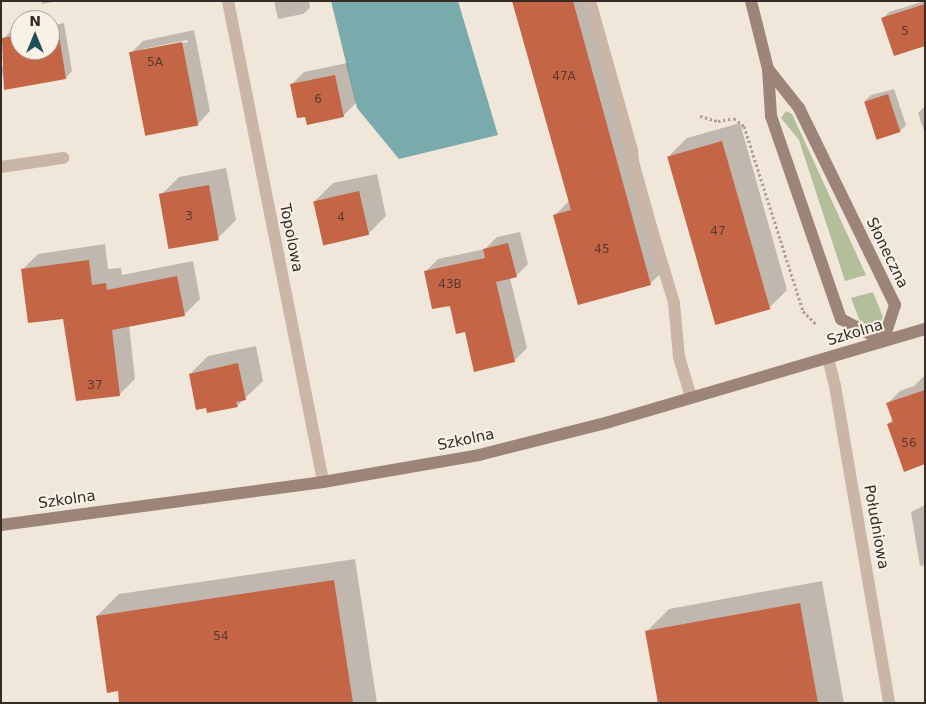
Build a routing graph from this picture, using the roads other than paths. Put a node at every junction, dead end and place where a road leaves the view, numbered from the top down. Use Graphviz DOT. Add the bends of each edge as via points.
graph roads {
  1 [pos="228,1"];
  2 [pos="590,1"];
  3 [pos="751,1"];
  4 [pos="768,69"];
  5 [pos="63,158"];
  6 [pos="1,167"];
  7 [pos="925,329"];
  8 [pos="883,342"];
  9 [pos="828,358"];
  10 [pos="691,397"];
  11 [pos="323,482"];
  12 [pos="1,525"];
  13 [pos="889,703"];
  1 -- 11 [label="street, Topolowa"];
  2 -- 10 [label="street" via="632,150 634,171 674,304 679,357"];
  3 -- 4 [label="street, Słoneczna"];
  4 -- 8 [label="street, Słoneczna" via="799,108 895,305"];
  4 -- 8 [label="street, Słoneczna" via="771,116 841,319"];
  5 -- 6 [label="street"];
  7 -- 8 [label="street, Szkolna"];
  8 -- 9 [label="street, Szkolna"];
  9 -- 10 [label="street, Szkolna"];
  9 -- 13 [label="street, Południowa" via="836,386"];
  10 -- 11 [label="street, Szkolna" via="479,455"];
  11 -- 12 [label="street, Szkolna"];
}
